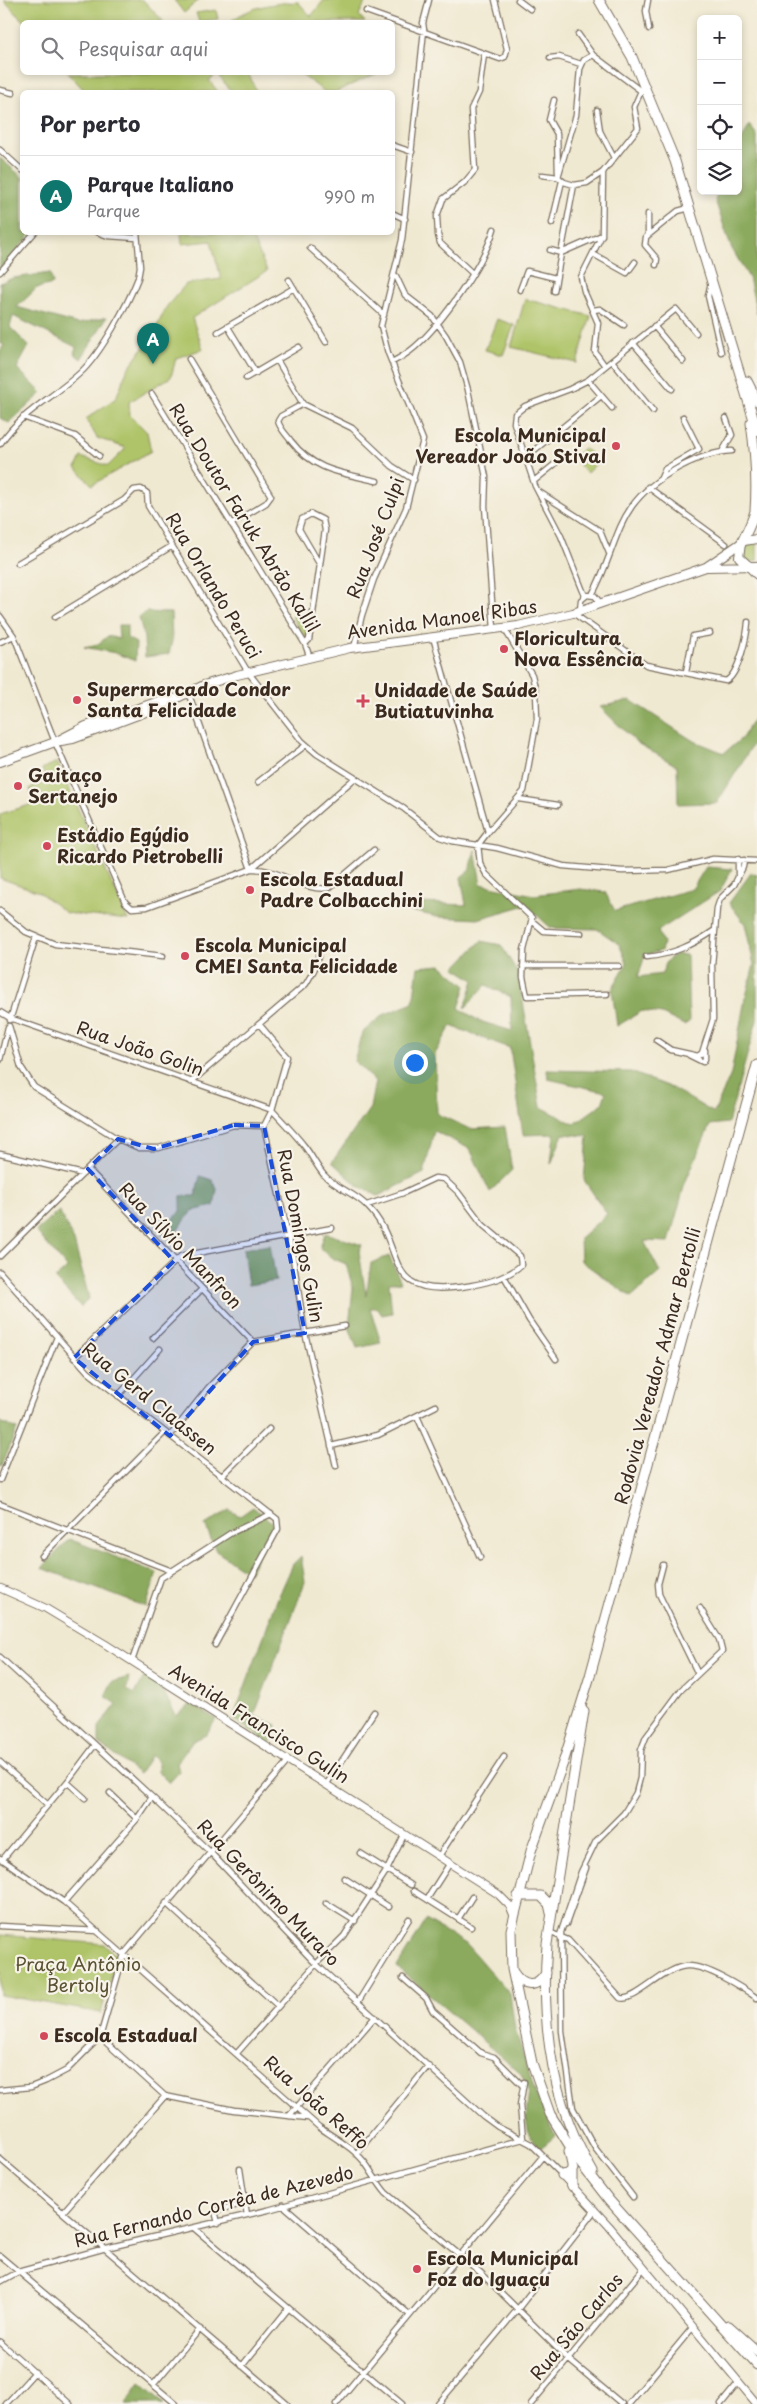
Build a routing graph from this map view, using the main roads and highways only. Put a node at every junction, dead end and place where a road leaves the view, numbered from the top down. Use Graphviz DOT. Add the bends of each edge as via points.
graph roads {
  1 [pos="599,0"];
  2 [pos="735,355"];
  3 [pos="748,398"];
  4 [pos="757,401"];
  5 [pos="757,430"];
  6 [pos="757,539"];
  7 [pos="741,544"];
  8 [pos="753,566"];
  9 [pos="706,567"];
  10 [pos="757,574"];
  11 [pos="184,694"];
  12 [pos="140,707"];
  13 [pos="119,722"];
  14 [pos="56,742"];
  15 [pos="0,762"];
  16 [pos="757,1065"];
  17 [pos="590,1676"];
  18 [pos="518,1896"];
  19 [pos="552,1916"];
  20 [pos="512,1970"];
  21 [pos="546,1973"];
  22 [pos="566,2142"];
  23 [pos="573,2169"];
  24 [pos="562,2175"];
  25 [pos="572,2186"];
  26 [pos="621,2212"];
  27 [pos="700,2299"];
  28 [pos="757,2351"];
  29 [pos="757,2365"];
  1 -- 2 [label="highway" via="621,36 675,161"];
  2 -- 3 [label="highway"];
  2 -- 4 [label="highway"];
  3 -- 5 [label="highway"];
  3 -- 7 [label="highway" via="755,450 756,493 755,511"];
  6 -- 7 [label="main road, Avenida Manoel Ribas" via="748,539"];
  7 -- 8 [label="main road" via="739,557"];
  7 -- 9 [label="main road, Avenida Manoel Ribas"];
  8 -- 9 [label="main road, Avenida Manoel Ribas"];
  8 -- 10 [label="highway"];
  9 -- 11 [label="main road, Avenida Manoel Ribas" via="576,612 504,628 354,648 248,672"];
  11 -- 12 [label="main road, Avenida Manoel Ribas"];
  11 -- 13 [label="main road, Avenida Manoel Ribas"];
  12 -- 13 [label="main road" via="137,713"];
  12 -- 14 [label="main road, Avenida Manoel Ribas" via="86,726"];
  13 -- 14 [label="main road, Avenida Manoel Ribas"];
  14 -- 15 [label="main road, Avenida Manoel Ribas"];
  16 -- 17 [label="highway, Rodovia Vereador Admar Bertolli"];
  17 -- 18 [label="highway, Rodovia Vereador Admar Bertolli"];
  17 -- 19 [label="highway, Rodovia Vereador Admar Bertolli"];
  18 -- 19 [label="highway" via="541,1896"];
  18 -- 20 [label="highway, Rodovia Vereador Admar Bertolli" via="510,1941"];
  19 -- 21 [label="highway, Rodovia Vereador Admar Bertolli"];
  20 -- 21 [label="highway" via="528,1986 536,1984"];
  20 -- 22 [label="highway, Rodovia Vereador Admar Bertolli" via="534,2069 545,2102"];
  21 -- 26 [label="highway, Rodovia Vereador Admar Bertolli" via="550,2056 564,2113 586,2161"];
  22 -- 23 [label="highway"];
  22 -- 26 [label="highway, Rodovia Vereador Admar Bertolli"];
  23 -- 24 [label="highway"];
  23 -- 25 [label="highway"];
  26 -- 27 [label="highway, Rodovia Vereador Admar Bertolli"];
  27 -- 28 [label="highway"];
  27 -- 29 [label="highway, Rodovia Vereador Admar Bertolli"];
}
